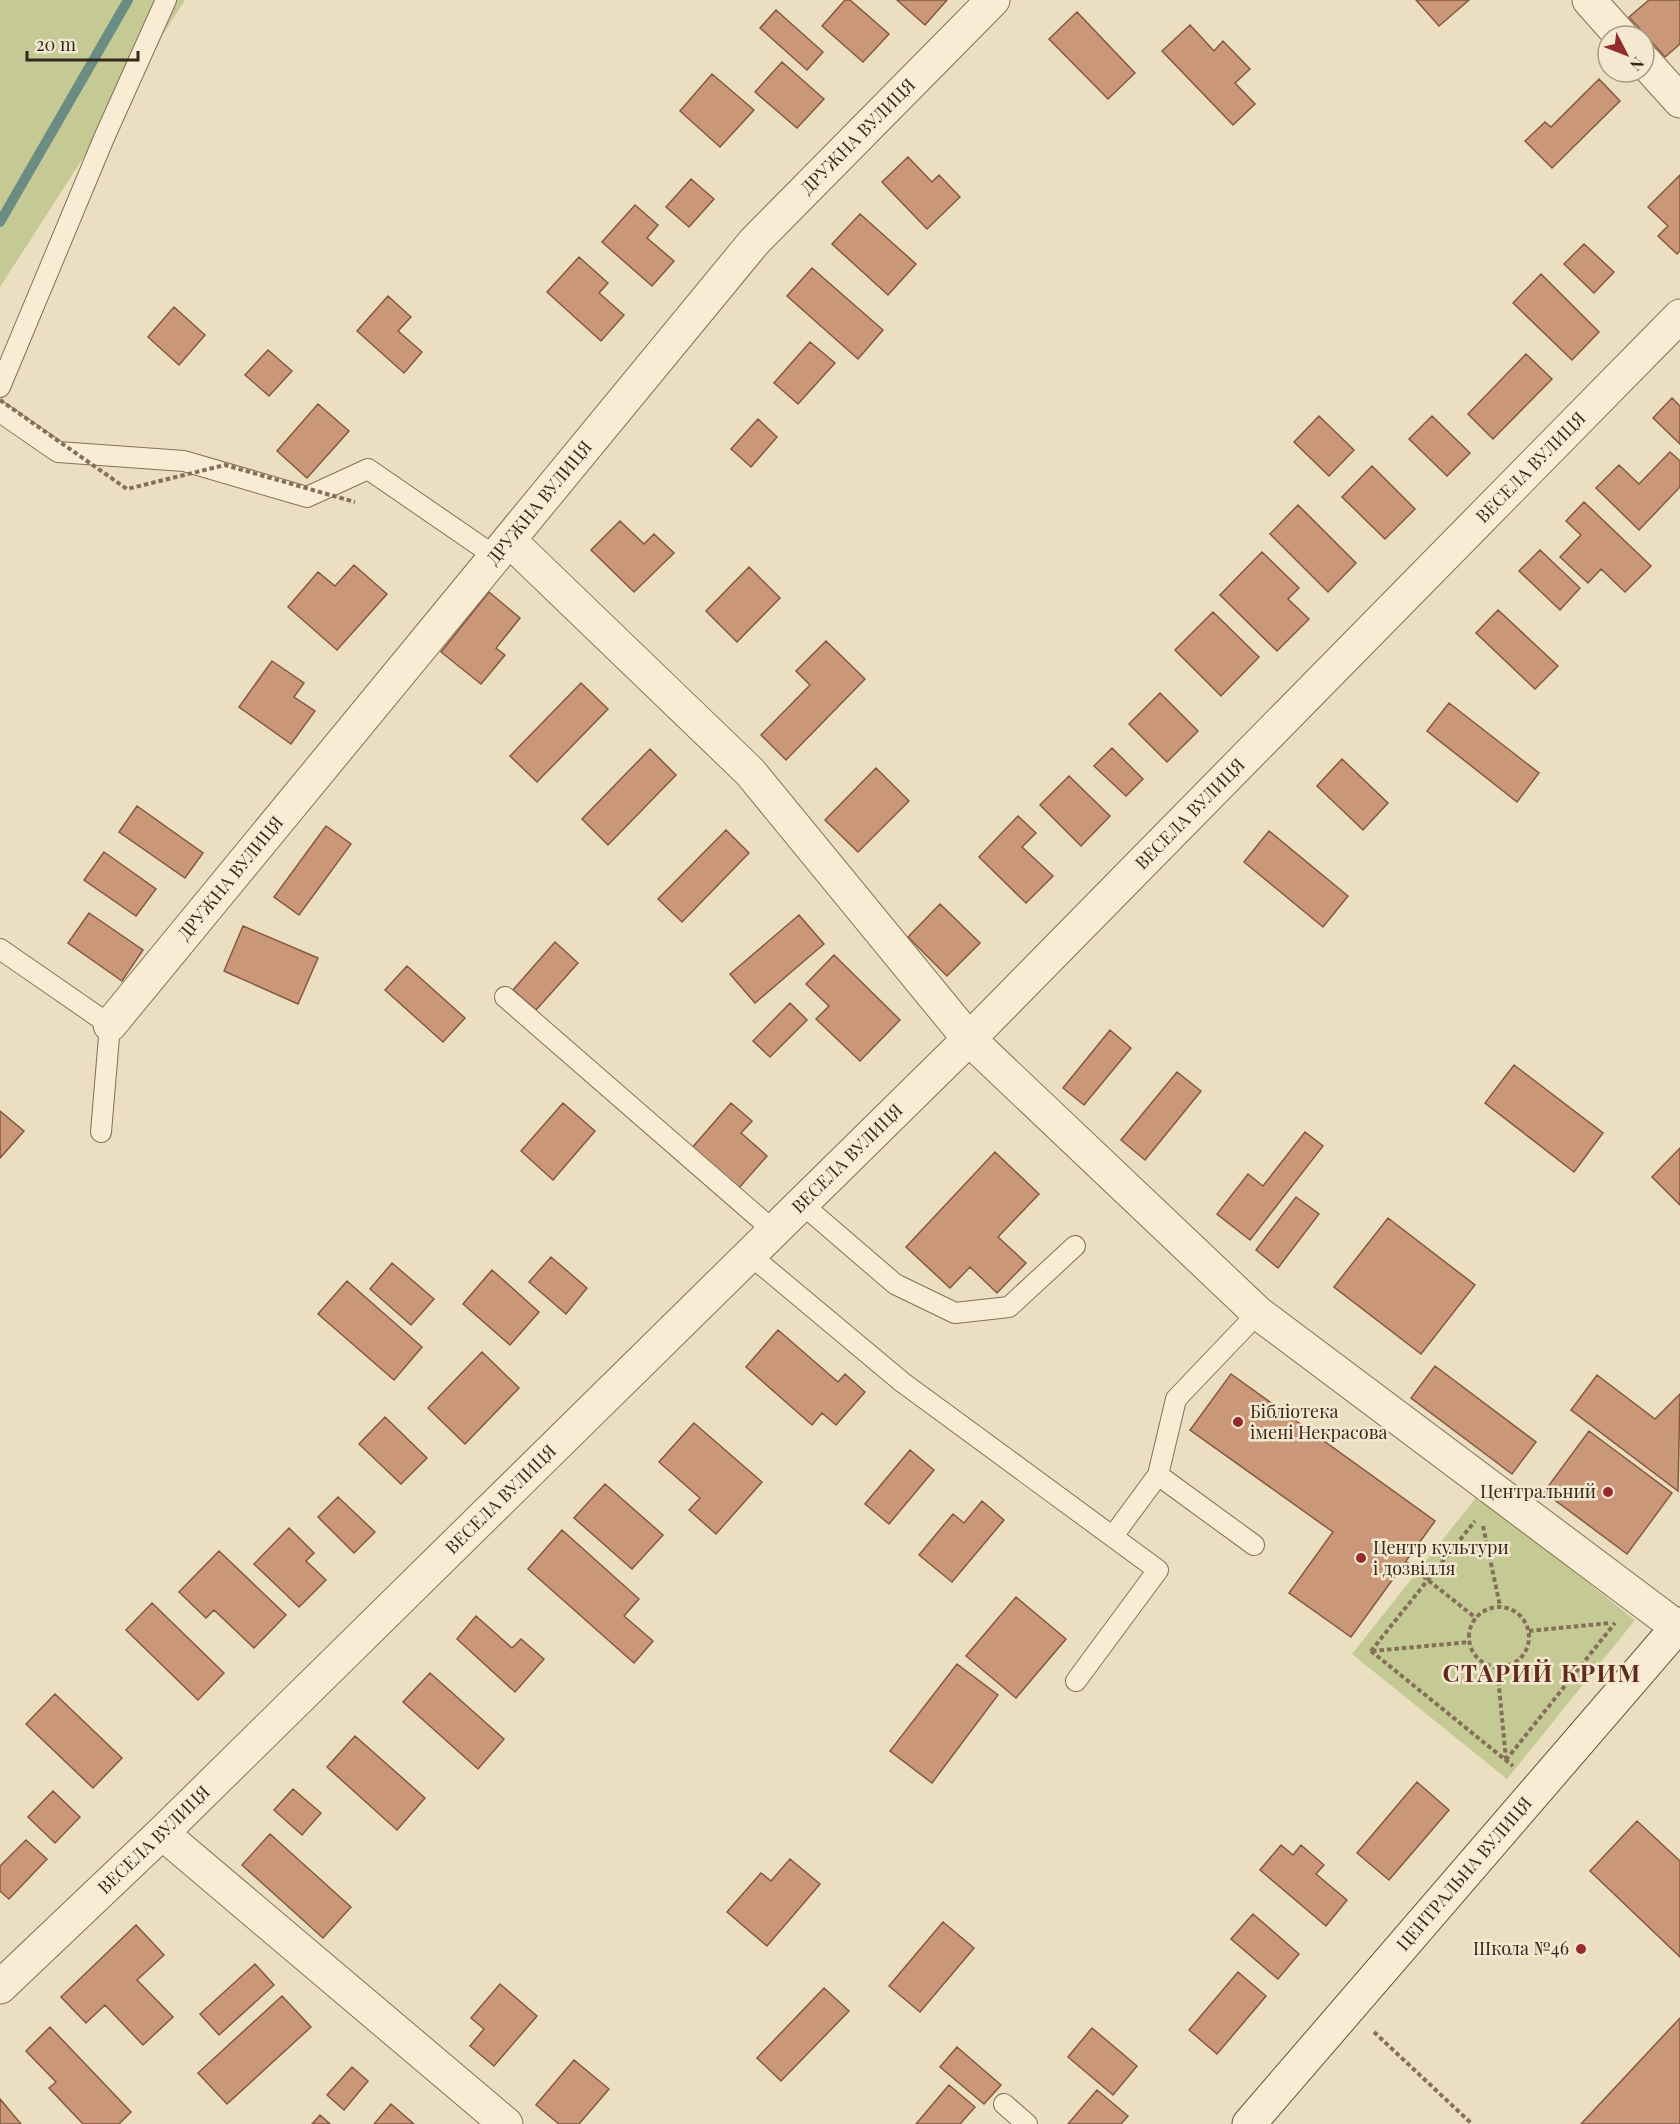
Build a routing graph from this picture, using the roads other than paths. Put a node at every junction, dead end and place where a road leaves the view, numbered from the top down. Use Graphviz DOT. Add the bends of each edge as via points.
graph roads {
  1 [pos="166,0"];
  2 [pos="993,0"];
  3 [pos="1589,0"];
  4 [pos="1611,24"];
  5 [pos="1656,74"];
  6 [pos="1680,101"];
  7 [pos="1680,316"];
  8 [pos="0,387"];
  9 [pos="0,412"];
  10 [pos="503,548"];
  11 [pos="0,949"];
  12 [pos="506,997"];
  13 [pos="110,1025"];
  14 [pos="969,1039"];
  15 [pos="101,1132"];
  16 [pos="802,1204"];
  17 [pos="774,1231"];
  18 [pos="1075,1246"];
  19 [pos="750,1255"];
  20 [pos="1258,1313"];
  21 [pos="1158,1475"];
  22 [pos="1113,1536"];
  23 [pos="1254,1545"];
  24 [pos="1674,1623"];
  25 [pos="1076,1681"];
  26 [pos="162,1833"];
  27 [pos="0,1988"];
  28 [pos="1004,2104"];
  29 [pos="506,2124"];
  30 [pos="1027,2124"];
  31 [pos="1250,2124"];
  1 -- 8 [label="lane"];
  2 -- 10 [label="street, ДРУЖНА ВУЛИЦЯ" via="754,242"];
  3 -- 4 [label="street"];
  5 -- 6 [label="street"];
  7 -- 14 [label="street, ВЕСЕЛА ВУЛИЦЯ"];
  9 -- 10 [label="lane" via="58,452 184,461 308,496 368,469"];
  10 -- 13 [label="street, ДРУЖНА ВУЛИЦЯ"];
  10 -- 14 [label="street" via="750,772"];
  11 -- 13 [label="lane"];
  12 -- 17 [label="lane"];
  13 -- 15 [label="lane"];
  14 -- 16 [label="street, ВЕСЕЛА ВУЛИЦЯ"];
  14 -- 20 [label="street"];
  16 -- 17 [label="street, ВЕСЕЛА ВУЛИЦЯ"];
  16 -- 18 [label="lane" via="895,1284 955,1313 1009,1307"];
  17 -- 19 [label="street, ВЕСЕЛА ВУЛИЦЯ"];
  19 -- 22 [label="lane" via="902,1382"];
  19 -- 26 [label="street, ВЕСЕЛА ВУЛИЦЯ"];
  20 -- 21 [label="lane" via="1176,1399"];
  20 -- 24 [label="street"];
  21 -- 22 [label="lane"];
  21 -- 23 [label="lane"];
  22 -- 25 [label="lane" via="1158,1570"];
  24 -- 31 [label="street, ЦЕНТРАЛЬНА ВУЛИЦЯ"];
  26 -- 27 [label="street, ВЕСЕЛА ВУЛИЦЯ"];
  26 -- 29 [label="street"];
  28 -- 30 [label="lane"];
}
